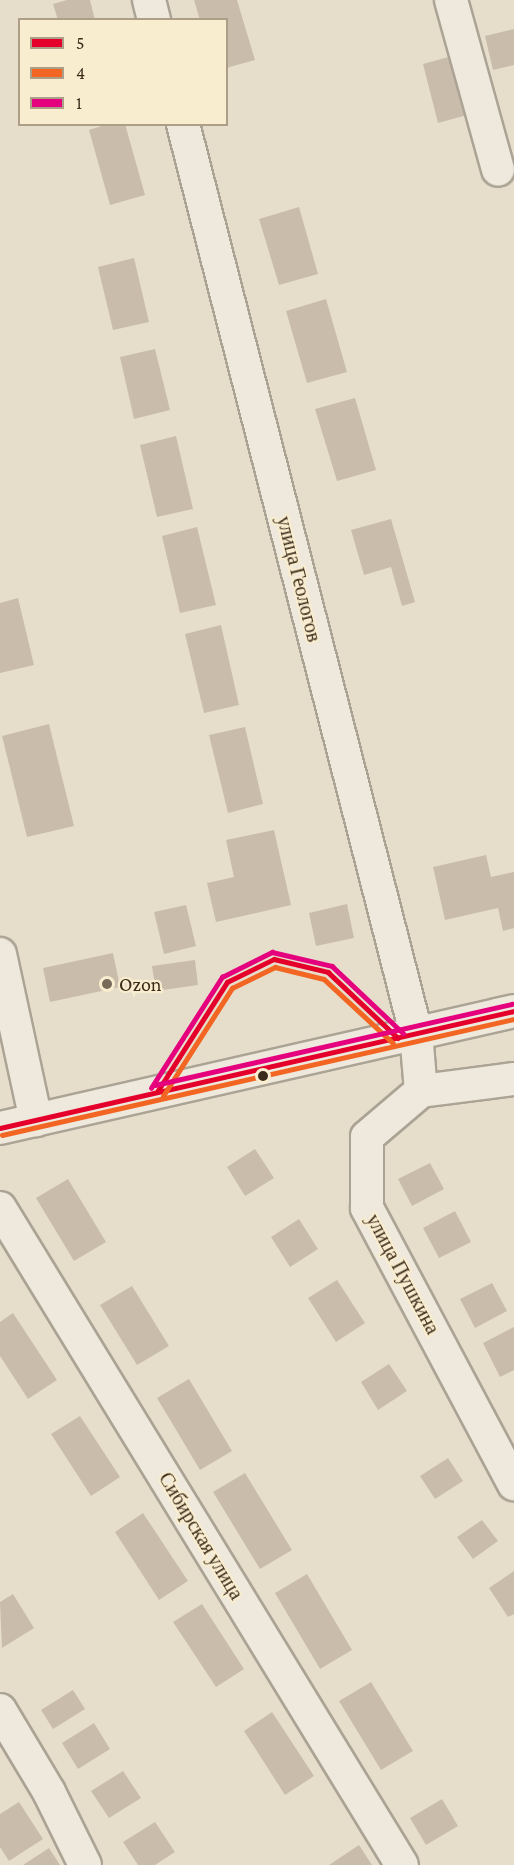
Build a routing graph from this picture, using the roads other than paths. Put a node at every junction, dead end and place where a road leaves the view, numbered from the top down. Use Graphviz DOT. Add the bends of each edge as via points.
graph roads {
  1 [pos="149,0"];
  2 [pos="450,0"];
  3 [pos="154,18"];
  4 [pos="183,126"];
  5 [pos="498,170"];
  6 [pos="0,954"];
  7 [pos="514,1011"];
  8 [pos="407,1035"];
  9 [pos="514,1079"];
  10 [pos="421,1091"];
  11 [pos="36,1120"];
  12 [pos="0,1128"];
  13 [pos="0,1208"];
  14 [pos="514,1484"];
  15 [pos="0,1710"];
  16 [pos="86,1865"];
  17 [pos="402,1865"];
  1 -- 3 [label="street"];
  2 -- 5 [label="street"];
  4 -- 8 [label="street, улица Геологов"];
  6 -- 11 [label="street"];
  7 -- 8 [label="street"];
  8 -- 10 [label="street"];
  8 -- 11 [label="street"];
  9 -- 10 [label="street"];
  10 -- 14 [label="street, улица Пушкина" via="368,1137 367,1208"];
  11 -- 12 [label="street"];
  13 -- 17 [label="street, Сибирская улица"];
  15 -- 16 [label="street" via="49,1792"];
}
